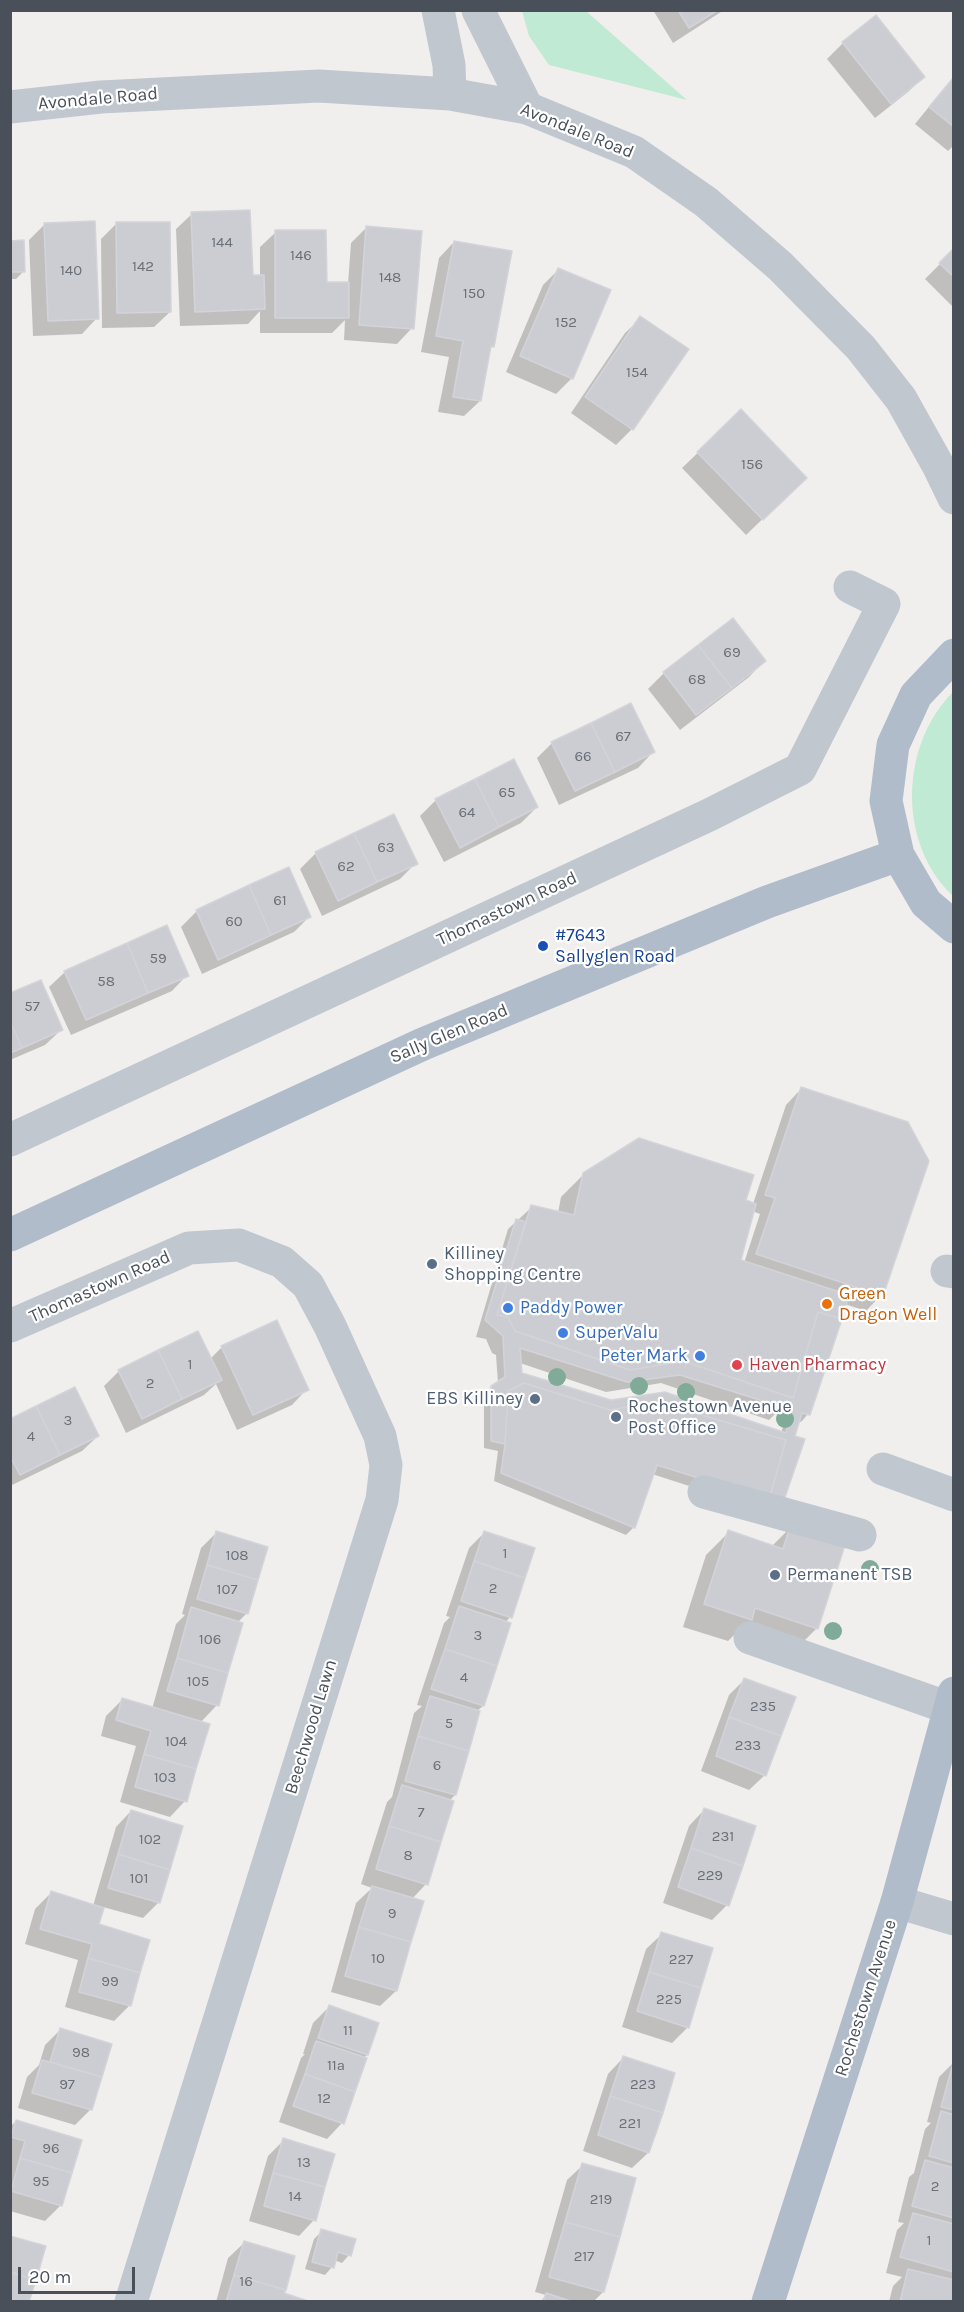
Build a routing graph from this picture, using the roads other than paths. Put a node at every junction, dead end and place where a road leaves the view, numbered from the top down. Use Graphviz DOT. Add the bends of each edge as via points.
graph roads {
  1 [pos="438,10"];
  2 [pos="478,10"];
  3 [pos="450,94"];
  4 [pos="10,107"];
  5 [pos="527,108"];
  6 [pos="946,462"];
  7 [pos="954,498"];
  8 [pos="850,587"];
  9 [pos="954,656"];
  10 [pos="898,855"];
  11 [pos="954,927"];
  12 [pos="10,1140"];
  13 [pos="10,1236"];
  14 [pos="189,1248"];
  15 [pos="10,1326"];
  16 [pos="883,1469"];
  17 [pos="705,1492"];
  18 [pos="954,1495"];
  19 [pos="860,1535"];
  20 [pos="750,1638"];
  21 [pos="951,1700"];
  22 [pos="897,1902"];
  23 [pos="954,1919"];
  24 [pos="131,2301"];
  25 [pos="768,2301"];
  1 -- 3 [label="street" via="449,65"];
  2 -- 5 [label="street"];
  3 -- 4 [label="street, Avondale Road" via="319,86 101,97"];
  3 -- 5 [label="street, Avondale Road"];
  5 -- 6 [label="street, Avondale Road" via="634,152 706,202 780,266 861,348"];
  6 -- 7 [label="street, Avondale Road"];
  8 -- 12 [label="street, Thomastown Road" via="884,604 801,769"];
  9 -- 10 [label="main road" via="916,695 893,745 886,801"];
  10 -- 11 [label="main road" via="926,903"];
  10 -- 13 [label="main road, Sally Glen Road" via="767,902 423,1044"];
  14 -- 15 [label="street, Thomastown Road"];
  14 -- 24 [label="street, Beechwood Lawn" via="239,1245 282,1262 308,1286 380,1436 386,1465 382,1500"];
  16 -- 18 [label="street"];
  17 -- 19 [label="street"];
  20 -- 21 [label="street"];
  21 -- 22 [label="main road, Rochestown Avenue"];
  22 -- 23 [label="street"];
  22 -- 25 [label="main road, Rochestown Avenue"];
}
